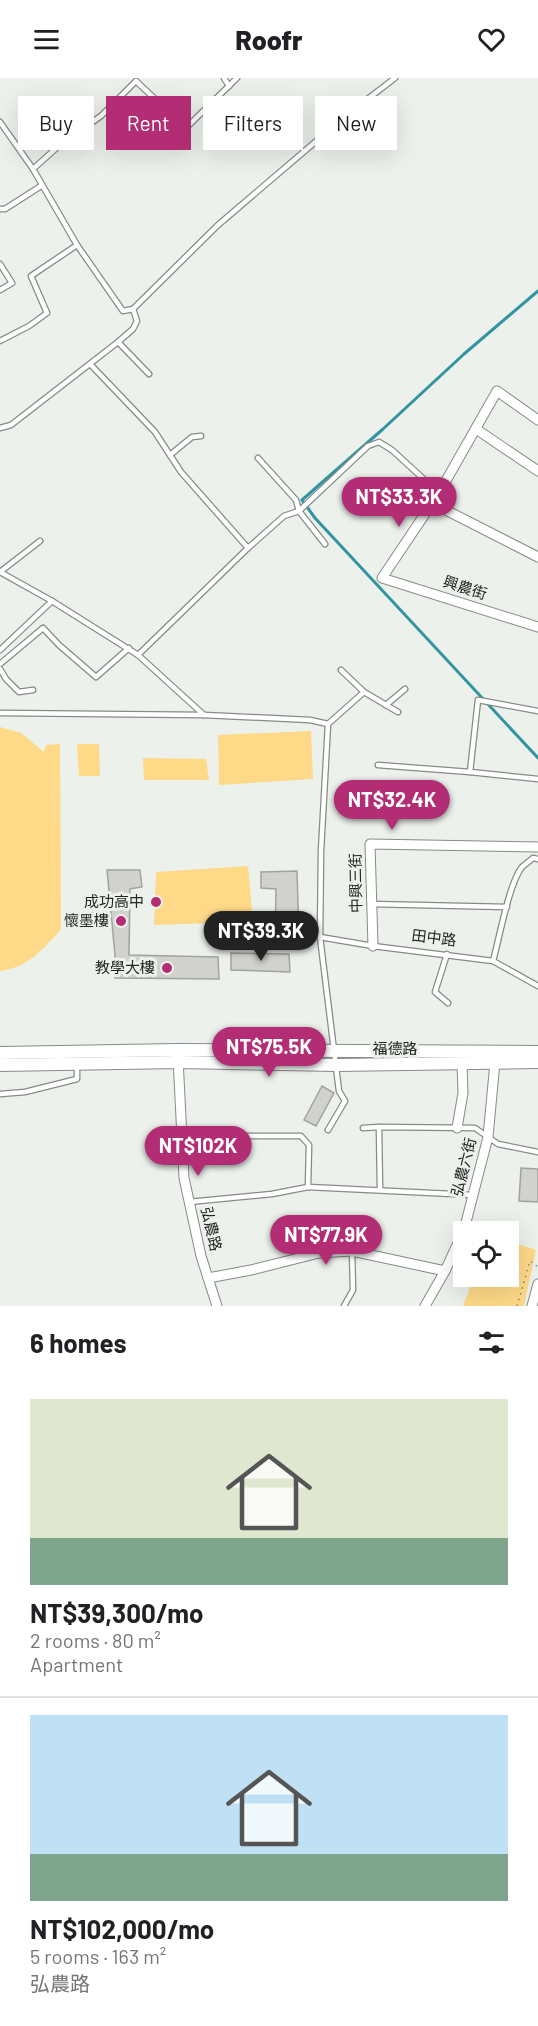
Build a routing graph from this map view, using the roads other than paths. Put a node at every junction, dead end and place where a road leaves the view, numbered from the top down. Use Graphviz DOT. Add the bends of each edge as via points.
graph roads {
  1 [pos="224,78"];
  2 [pos="237,78"];
  3 [pos="395,78"];
  4 [pos="135,80"];
  5 [pos="229,86"];
  6 [pos="0,122"];
  7 [pos="33,169"];
  8 [pos="41,186"];
  9 [pos="0,209"];
  10 [pos="77,244"];
  11 [pos="0,264"];
  12 [pos="0,290"];
  13 [pos="133,309"];
  14 [pos="0,341"];
  15 [pos="118,342"];
  16 [pos="91,365"];
  17 [pos="149,374"];
  18 [pos="538,420"];
  19 [pos="0,428"];
  20 [pos="476,429"];
  21 [pos="201,436"];
  22 [pos="170,455"];
  23 [pos="258,458"];
  24 [pos="538,471"];
  25 [pos="439,493"];
  26 [pos="432,503"];
  27 [pos="299,511"];
  28 [pos="40,542"];
  29 [pos="325,544"];
  30 [pos="248,548"];
  31 [pos="538,557"];
  32 [pos="0,572"];
  33 [pos="52,601"];
  34 [pos="538,627"];
  35 [pos="129,648"];
  36 [pos="0,650"];
  37 [pos="138,655"];
  38 [pos="0,667"];
  39 [pos="341,670"];
  40 [pos="405,689"];
  41 [pos="33,690"];
  42 [pos="364,692"];
  43 [pos="386,705"];
  44 [pos="538,711"];
  45 [pos="398,712"];
  46 [pos="0,713"];
  47 [pos="204,715"];
  48 [pos="328,724"];
  49 [pos="378,765"];
  50 [pos="470,772"];
  51 [pos="538,779"];
  52 [pos="538,847"];
  53 [pos="538,859"];
  54 [pos="370,904"];
  55 [pos="507,907"];
  56 [pos="320,936"];
  57 [pos="373,946"];
  58 [pos="447,954"];
  59 [pos="493,961"];
  60 [pos="538,986"];
  61 [pos="448,1003"];
  62 [pos="538,1052"];
  63 [pos="0,1053"];
  64 [pos="178,1056"];
  65 [pos="336,1058"];
  66 [pos="495,1062"];
  67 [pos="538,1062"];
  68 [pos="77,1064"];
  69 [pos="462,1064"];
  70 [pos="0,1065"];
  71 [pos="0,1094"];
  72 [pos="379,1127"];
  73 [pos="363,1128"];
  74 [pos="457,1128"];
  75 [pos="328,1130"];
  76 [pos="181,1136"];
  77 [pos="488,1137"];
  78 [pos="538,1152"];
  79 [pos="308,1187"];
  80 [pos="380,1190"];
  81 [pos="473,1195"];
  82 [pos="189,1203"];
  83 [pos="352,1251"];
  84 [pos="445,1271"];
  85 [pos="208,1278"];
  86 [pos="538,1284"];
  87 [pos="217,1306"];
  88 [pos="345,1306"];
  89 [pos="425,1306"];
  90 [pos="532,1306"];
  1 -- 5 [label="lane"];
  2 -- 5 [label="lane"];
  3 -- 13 [label="lane" via="218,225"];
  4 -- 5 [label="lane" via="175,118 189,125"];
  4 -- 7 [label="lane" via="101,116"];
  6 -- 7 [label="lane"];
  7 -- 8 [label="lane"];
  8 -- 9 [label="lane"];
  8 -- 10 [label="lane"];
  10 -- 13 [label="lane" via="123,311"];
  10 -- 14 [label="lane" via="32,276 46,313"];
  11 -- 12 [label="lane" via="12,283"];
  13 -- 15 [label="lane" via="137,321"];
  15 -- 16 [label="lane"];
  15 -- 17 [label="lane"];
  16 -- 19 [label="lane"];
  16 -- 22 [label="lane" via="156,432"];
  18 -- 20 [label="street" via="497,391"];
  20 -- 24 [label="street"];
  20 -- 25 [label="street"];
  21 -- 22 [label="lane" via="192,437"];
  22 -- 30 [label="lane"];
  23 -- 27 [label="lane" via="296,500"];
  25 -- 26 [label="street"];
  25 -- 27 [label="lane" via="379,442 368,447"];
  26 -- 31 [label="street"];
  26 -- 34 [label="street, 興農街" via="382,578"];
  27 -- 29 [label="lane"];
  27 -- 30 [label="lane" via="284,516"];
  28 -- 32 [label="lane"];
  30 -- 37 [label="lane"];
  32 -- 33 [label="lane"];
  33 -- 35 [label="lane"];
  33 -- 36 [label="lane"];
  35 -- 37 [label="lane"];
  35 -- 38 [label="lane" via="96,677 43,628"];
  37 -- 47 [label="lane"];
  38 -- 41 [label="lane" via="19,692"];
  39 -- 42 [label="lane"];
  40 -- 43 [label="lane"];
  42 -- 43 [label="lane"];
  42 -- 48 [label="lane"];
  43 -- 45 [label="lane"];
  44 -- 50 [label="lane" via="478,700"];
  46 -- 47 [label="lane"];
  47 -- 48 [label="lane"];
  48 -- 56 [label="lane"];
  49 -- 50 [label="lane"];
  50 -- 51 [label="lane"];
  52 -- 54 [label="street, 中興三街" via="370,844"];
  53 -- 55 [label="lane" via="533,858 522,867"];
  54 -- 55 [label="lane"];
  54 -- 57 [label="street, 中興三街"];
  55 -- 59 [label="lane"];
  56 -- 57 [label="lane, 田中路"];
  56 -- 65 [label="lane"];
  57 -- 58 [label="lane, 田中路"];
  58 -- 59 [label="lane, 田中路"];
  58 -- 61 [label="lane" via="435,992"];
  59 -- 60 [label="lane, 田中路"];
  62 -- 65 [label="street, 福德路"];
  63 -- 64 [label="street, 福德路"];
  64 -- 65 [label="street, 福德路"];
  64 -- 68 [label="street, 福德路"];
  64 -- 76 [label="street, 弘農路"];
  65 -- 69 [label="street, 福德路"];
  65 -- 75 [label="lane" via="339,1091 345,1101"];
  66 -- 67 [label="street, 福德路"];
  66 -- 69 [label="street, 福德路"];
  66 -- 77 [label="street, 弘農六街"];
  68 -- 70 [label="street, 福德路"];
  68 -- 71 [label="lane" via="77,1080"];
  69 -- 74 [label="street" via="463,1093"];
  72 -- 73 [label="lane"];
  72 -- 74 [label="lane"];
  72 -- 80 [label="lane"];
  74 -- 77 [label="lane" via="475,1128"];
  76 -- 79 [label="lane" via="301,1136 309,1145"];
  76 -- 82 [label="street, 弘農路"];
  77 -- 78 [label="lane" via="498,1144"];
  77 -- 81 [label="street, 弘農六街"];
  79 -- 80 [label="lane"];
  79 -- 82 [label="lane"];
  80 -- 81 [label="lane"];
  81 -- 84 [label="street, 弘農六街" via="464,1230"];
  82 -- 85 [label="street, 弘農路"];
  83 -- 84 [label="street"];
  83 -- 85 [label="street" via="319,1253"];
  83 -- 88 [label="lane" via="353,1290"];
  84 -- 89 [label="street, 弘農六街"];
  85 -- 87 [label="street, 弘農路"];
  86 -- 90 [label="street"];
}
